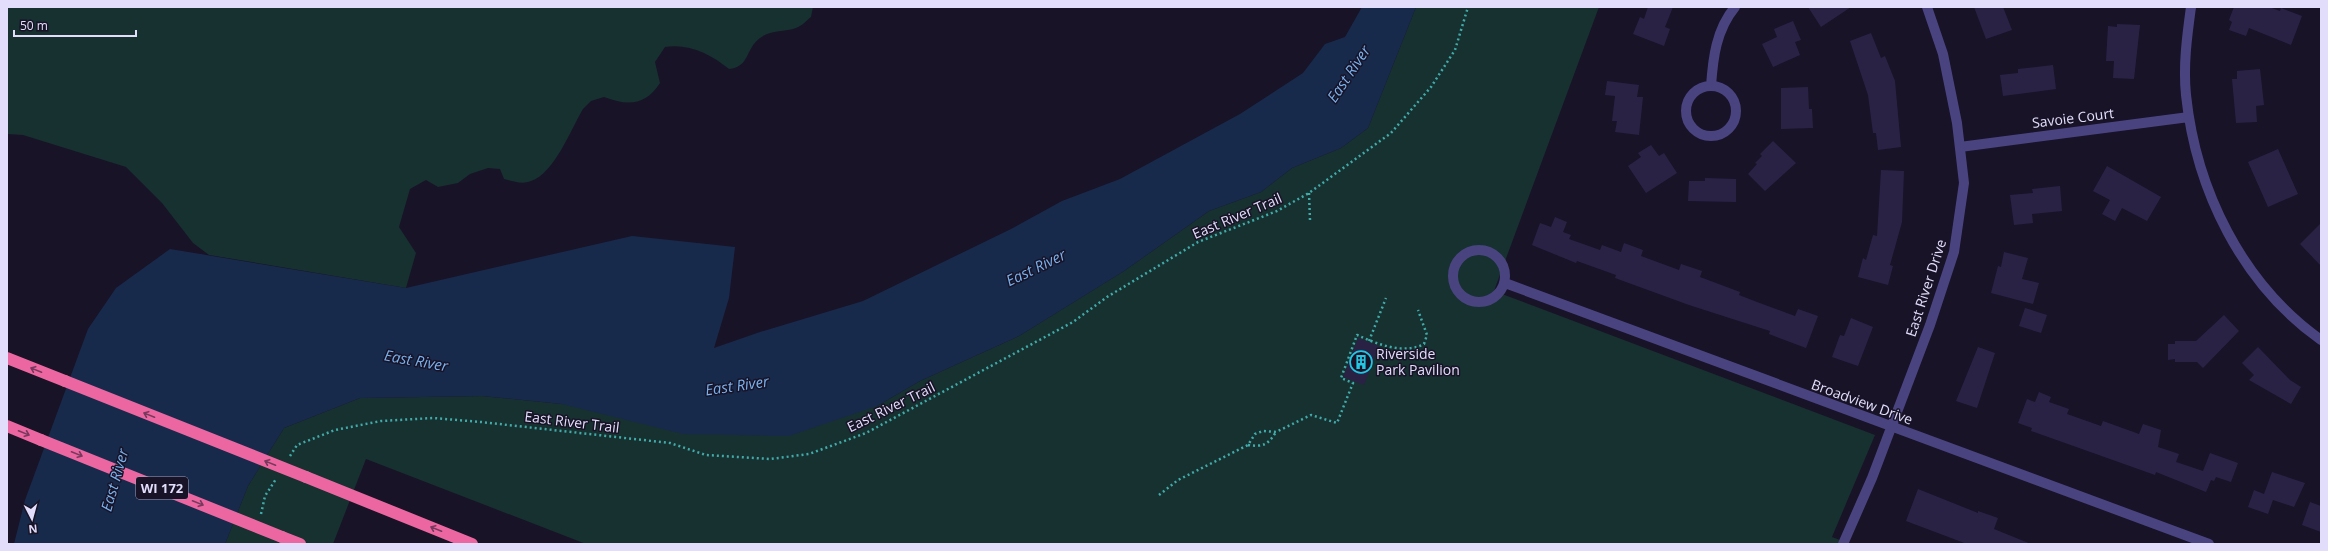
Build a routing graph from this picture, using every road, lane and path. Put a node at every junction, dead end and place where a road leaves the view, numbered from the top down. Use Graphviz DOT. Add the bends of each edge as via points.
graph roads {
  1 [pos="1468,7"];
  2 [pos="1735,7"];
  3 [pos="1927,7"];
  4 [pos="2191,7"];
  5 [pos="1711,86"];
  6 [pos="2189,117"];
  7 [pos="1960,147"];
  8 [pos="1309,193"];
  9 [pos="1310,220"];
  10 [pos="1505,283"];
  11 [pos="1386,298"];
  12 [pos="1418,310"];
  13 [pos="2321,340"];
  14 [pos="1369,341"];
  15 [pos="7,358"];
  16 [pos="7,426"];
  17 [pos="1891,428"];
  18 [pos="1276,432"];
  19 [pos="1248,445"];
  20 [pos="289,458"];
  21 [pos="277,477"];
  22 [pos="1160,495"];
  23 [pos="261,517"];
  24 [pos="300,544"];
  25 [pos="472,544"];
  26 [pos="1843,544"];
  27 [pos="2209,544"];
  1 -- 8 [label="path, East River Trail" via="1455,50 1431,87 1396,128"];
  2 -- 5 [label="street" via="1718,36"];
  3 -- 7 [label="street, East River Drive" via="1943,54"];
  4 -- 6 [label="street" via="2186,59"];
  5 -- 5 [label="street" via="1702,88 1690,98 1686,113 1692,128 1707,136 1723,133 1734,121 1736,113 1735,105 1726,91"];
  6 -- 7 [label="street, Savoie Court"];
  6 -- 13 [label="street" via="2196,156 2215,208 2234,244 2263,288"];
  7 -- 17 [label="street, East River Drive" via="1964,183 1954,252 1930,325"];
  8 -- 9 [label="path"];
  8 -- 20 [label="path, East River Trail" via="1277,211 1198,242 1107,297 1073,322 873,430 809,454 770,459 706,455 670,444 488,422 433,418 382,421 335,430 297,445"];
  10 -- 10 [label="street" via="1504,266 1492,253 1474,250 1466,253 1455,267 1454,284 1464,298 1472,301 1488,301 1496,297"];
  10 -- 17 [label="street, Broadview Drive"];
  11 -- 14 [label="path"];
  12 -- 14 [label="path" via="1427,335 1424,344 1418,348 1383,347"];
  14 -- 18 [label="path" via="1357,336 1341,378 1353,383 1337,423 1312,415"];
  25 -- 15 [label="highway, one-way, bridge"];
  16 -- 24 [label="highway, WI 172, one-way, bridge"];
  17 -- 26 [label="street, East River Drive"];
  17 -- 27 [label="street, Broadview Drive"];
  18 -- 19 [label="path" via="1259,432"];
  18 -- 19 [label="path" via="1269,443 1261,447"];
  19 -- 22 [label="path" via="1178,480"];
  21 -- 23 [label="path" via="265,496"];
}
